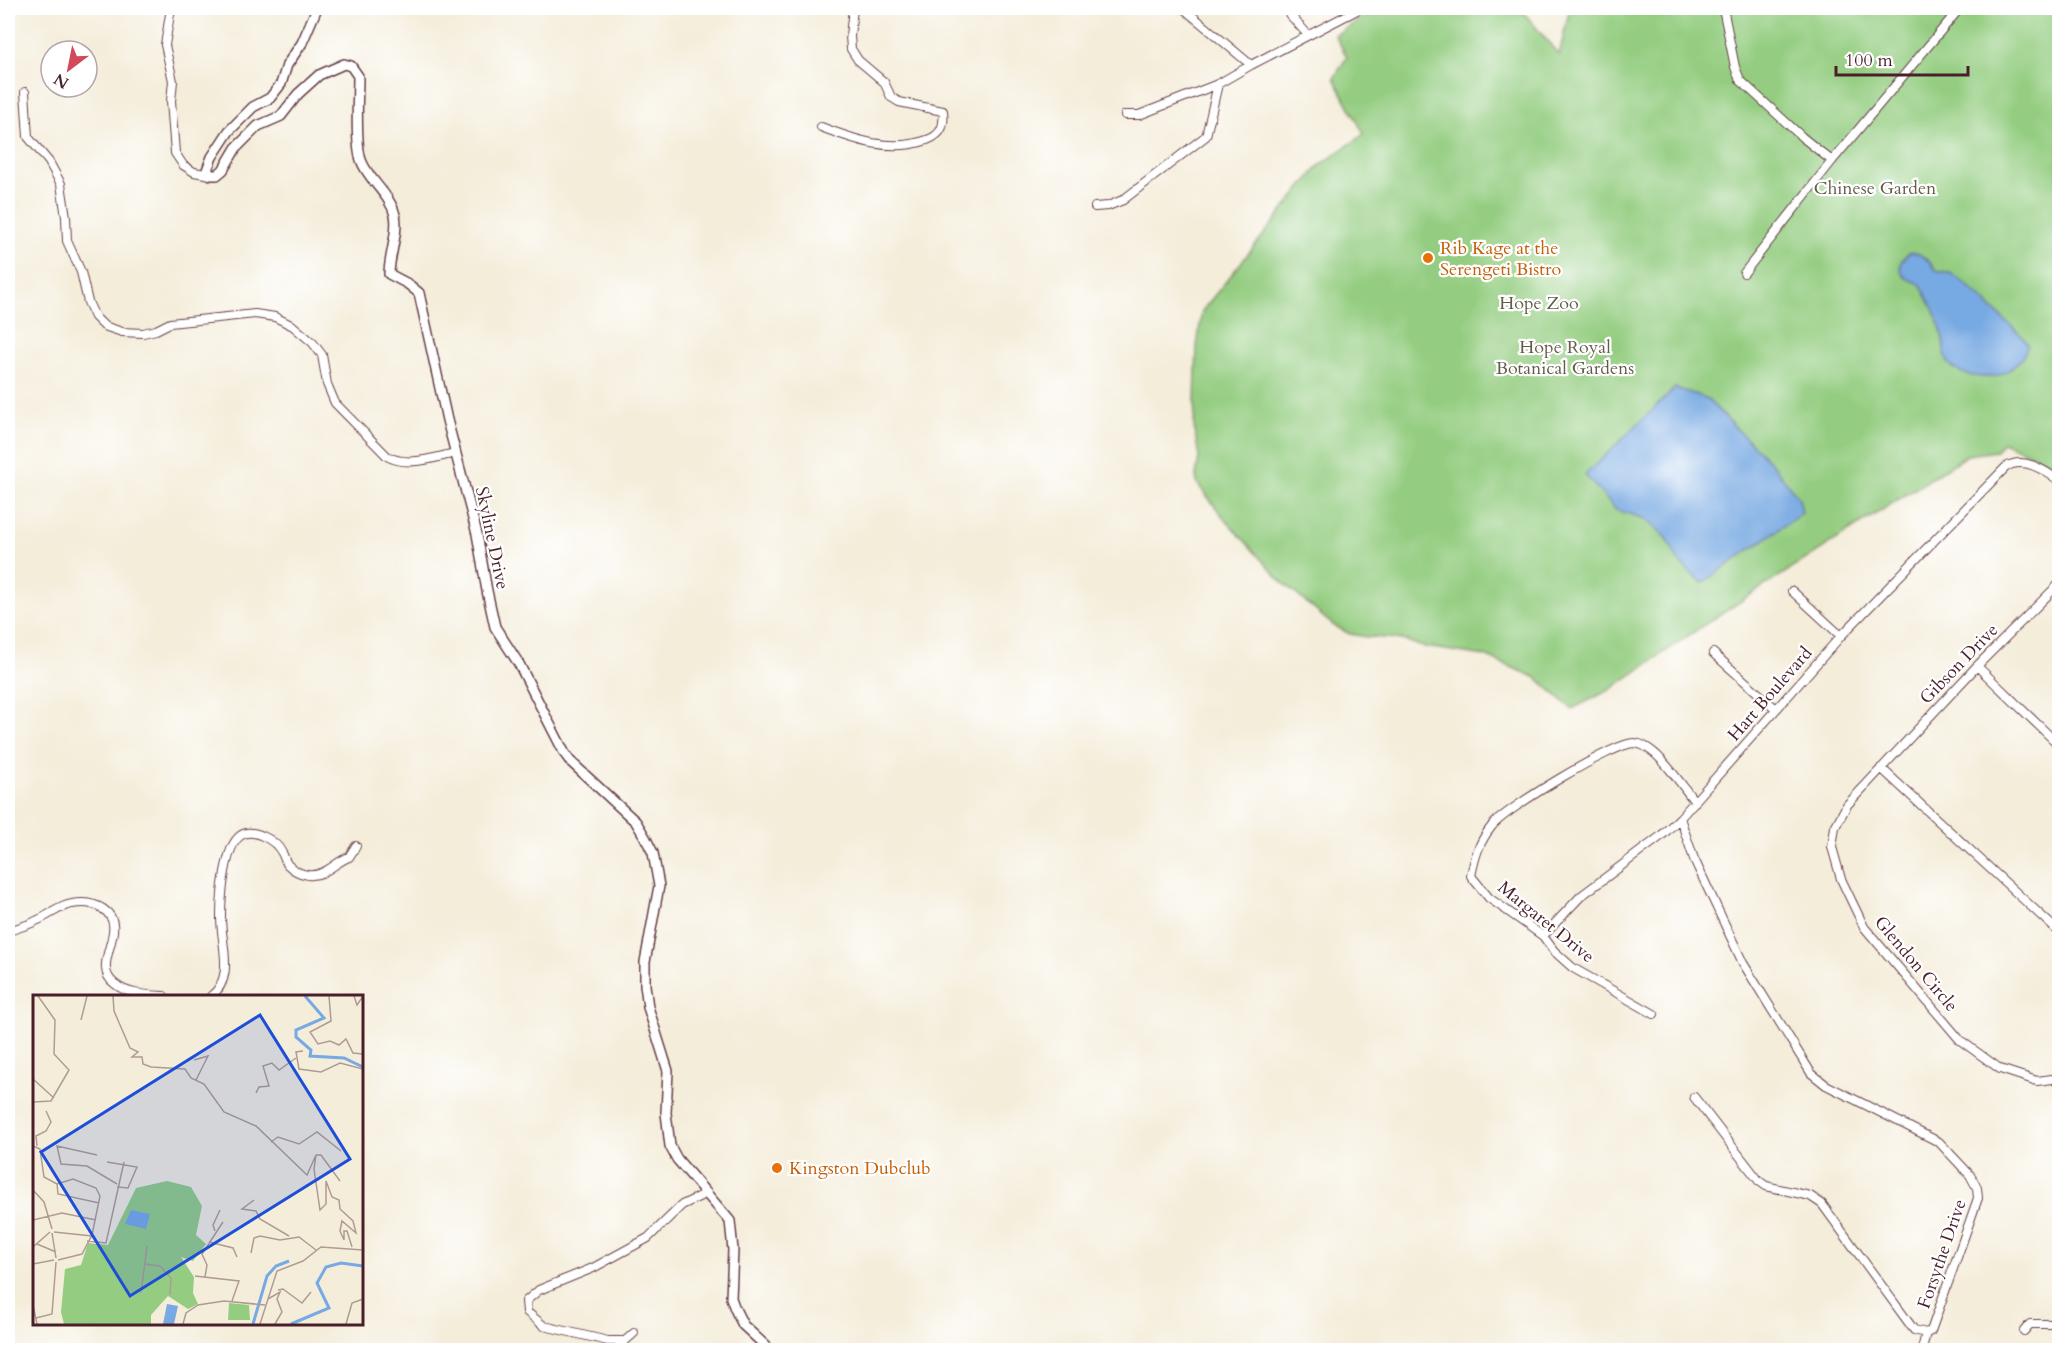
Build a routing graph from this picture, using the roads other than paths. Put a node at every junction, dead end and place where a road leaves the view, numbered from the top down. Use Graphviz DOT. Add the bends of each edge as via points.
graph roads {
  1 [pos="171,8"];
  2 [pos="317,8"];
  3 [pos="853,8"];
  4 [pos="1183,8"];
  5 [pos="1284,8"];
  6 [pos="1361,8"];
  7 [pos="1723,8"];
  8 [pos="1960,8"];
  9 [pos="1308,35"];
  10 [pos="1251,64"];
  11 [pos="1218,84"];
  12 [pos="25,92"];
  13 [pos="1125,115"];
  14 [pos="821,128"];
  15 [pos="1832,161"];
  16 [pos="211,174"];
  17 [pos="1095,207"];
  18 [pos="1744,273"];
  19 [pos="456,453"];
  20 [pos="2060,481"];
  21 [pos="2060,583"];
  22 [pos="1792,591"];
  23 [pos="1841,636"];
  24 [pos="1713,653"];
  25 [pos="1977,666"];
  26 [pos="1776,709"];
  27 [pos="2060,746"];
  28 [pos="1881,768"];
  29 [pos="1695,802"];
  30 [pos="1680,818"];
  31 [pos="356,846"];
  32 [pos="8,931"];
  33 [pos="2060,933"];
  34 [pos="1543,936"];
  35 [pos="154,995"];
  36 [pos="212,995"];
  37 [pos="1654,1014"];
  38 [pos="2060,1078"];
  39 [pos="1694,1097"];
  40 [pos="707,1193"];
  41 [pos="2060,1324"];
  42 [pos="2024,1331"];
  43 [pos="634,1333"];
  44 [pos="1926,1333"];
  45 [pos="770,1350"];
  46 [pos="1922,1350"];
  1 -- 16 [label="street" via="165,45 173,81 175,153 194,172"];
  2 -- 16 [label="street" via="281,84 270,98 253,107 229,131 212,157 207,170"];
  3 -- 14 [label="street" via="851,49 858,60 884,82 898,102 943,111 943,127 932,138 897,146"];
  4 -- 10 [label="street"];
  5 -- 9 [label="street"];
  6 -- 9 [label="street"];
  7 -- 15 [label="street" via="1740,80"];
  8 -- 15 [label="street"];
  9 -- 10 [label="street"];
  10 -- 11 [label="street"];
  11 -- 13 [label="street" via="1140,115"];
  11 -- 17 [label="street" via="1206,135 1123,200"];
  12 -- 19 [label="street" via="28,136 61,184 67,241 81,272 88,302 104,326 143,333 170,323 255,314 275,317 313,343 322,356 335,403 387,456 407,462"];
  15 -- 18 [label="street"];
  16 -- 19 [label="street, Skyline Drive" via="223,170 236,148 258,126 281,116 297,94 319,75 344,64 356,71 361,160 395,216 389,274 419,293"];
  19 -- 40 [label="street, Skyline Drive" via="495,627 519,664 565,754 636,822 652,853 659,886 645,962 645,985 668,1071 667,1132 677,1159"];
  20 -- 23 [label="street, Hart Boulevard" via="2026,463 2006,467"];
  21 -- 25 [label="street, Gibson Drive"];
  22 -- 23 [label="street"];
  23 -- 26 [label="street, Hart Boulevard"];
  24 -- 26 [label="street"];
  25 -- 27 [label="street"];
  25 -- 28 [label="street, Gibson Drive"];
  26 -- 29 [label="street, Hart Boulevard"];
  28 -- 33 [label="street"];
  28 -- 38 [label="street, Glendon Circle" via="1847,806 1835,827 1832,847 1841,879 1864,927 1960,1040 2000,1069 2037,1081"];
  29 -- 30 [label="street, Hart Boulevard"];
  29 -- 34 [label="street, Margaret Drive" via="1655,753 1634,743 1583,765 1493,824 1475,854 1471,876 1489,898"];
  30 -- 34 [label="street, Hart Boulevard" via="1581,896"];
  30 -- 44 [label="street, Forsythe Drive" via="1694,859 1743,963 1811,1073 1826,1085 1939,1142 1977,1188 1978,1198 1931,1331"];
  31 -- 36 [label="street" via="349,857 333,867 308,875 293,869 282,852 259,834 246,832 238,837 227,860 220,915 224,980"];
  32 -- 35 [label="street" via="36,922 68,904 102,907 113,921 106,972 114,984 133,993"];
  34 -- 37 [label="street, Margaret Drive" via="1573,968"];
  39 -- 44 [label="street, Forsythe Drive" via="1766,1186 1810,1196 1822,1204 1914,1330"];
  40 -- 43 [label="street" via="682,1205 648,1238 593,1268 538,1290 526,1301 527,1312 544,1326 608,1341 625,1341"];
  40 -- 45 [label="street, Skyline Drive" via="730,1221 731,1298 735,1309 743,1325"];
  41 -- 42 [label="street" via="2030,1324"];
  44 -- 46 [label="street"];
}
